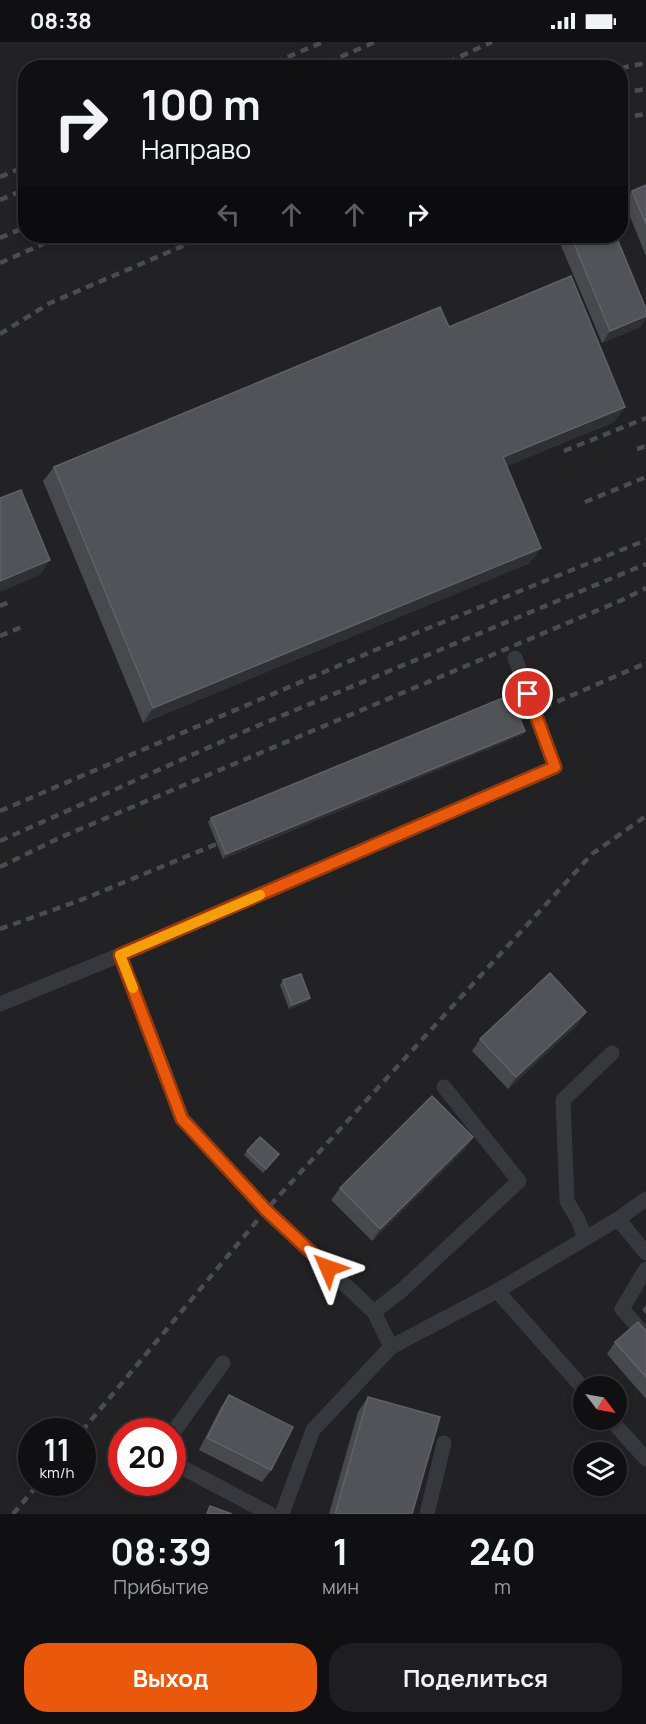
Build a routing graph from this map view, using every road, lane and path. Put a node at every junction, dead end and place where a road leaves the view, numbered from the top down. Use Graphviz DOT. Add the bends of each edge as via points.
graph roads {
  1 [pos="515,658"];
  2 [pos="120,955"];
  3 [pos="0,1004"];
  4 [pos="612,1053"];
  5 [pos="444,1088"];
  6 [pos="646,1199"];
  7 [pos="618,1219"];
  8 [pos="585,1239"];
  9 [pos="646,1253"];
  10 [pos="646,1269"];
  11 [pos="497,1291"];
  12 [pos="374,1312"];
  13 [pos="646,1336"];
  14 [pos="390,1347"];
  15 [pos="223,1363"];
  16 [pos="573,1377"];
  17 [pos="183,1418"];
  18 [pos="620,1430"];
  19 [pos="444,1443"];
  20 [pos="646,1459"];
  21 [pos="186,1469"];
  22 [pos="270,1514"];
  23 [pos="282,1514"];
  24 [pos="427,1514"];
  1 -- 2 [label="lane" via="555,767"];
  2 -- 3 [label="lane"];
  2 -- 12 [label="lane" via="182,1119 266,1210"];
  4 -- 8 [label="lane" via="563,1100 567,1201"];
  5 -- 12 [label="lane" via="519,1181"];
  6 -- 7 [label="lane"];
  7 -- 8 [label="lane"];
  7 -- 9 [label="lane"];
  8 -- 11 [label="lane"];
  10 -- 13 [label="lane" via="622,1310"];
  11 -- 14 [label="lane"];
  11 -- 16 [label="lane"];
  12 -- 14 [label="lane"];
  14 -- 23 [label="lane" via="313,1430"];
  15 -- 17 [label="lane"];
  18 -- 20 [label="lane"];
  19 -- 24 [label="lane"];
  21 -- 22 [label="lane"];
}
